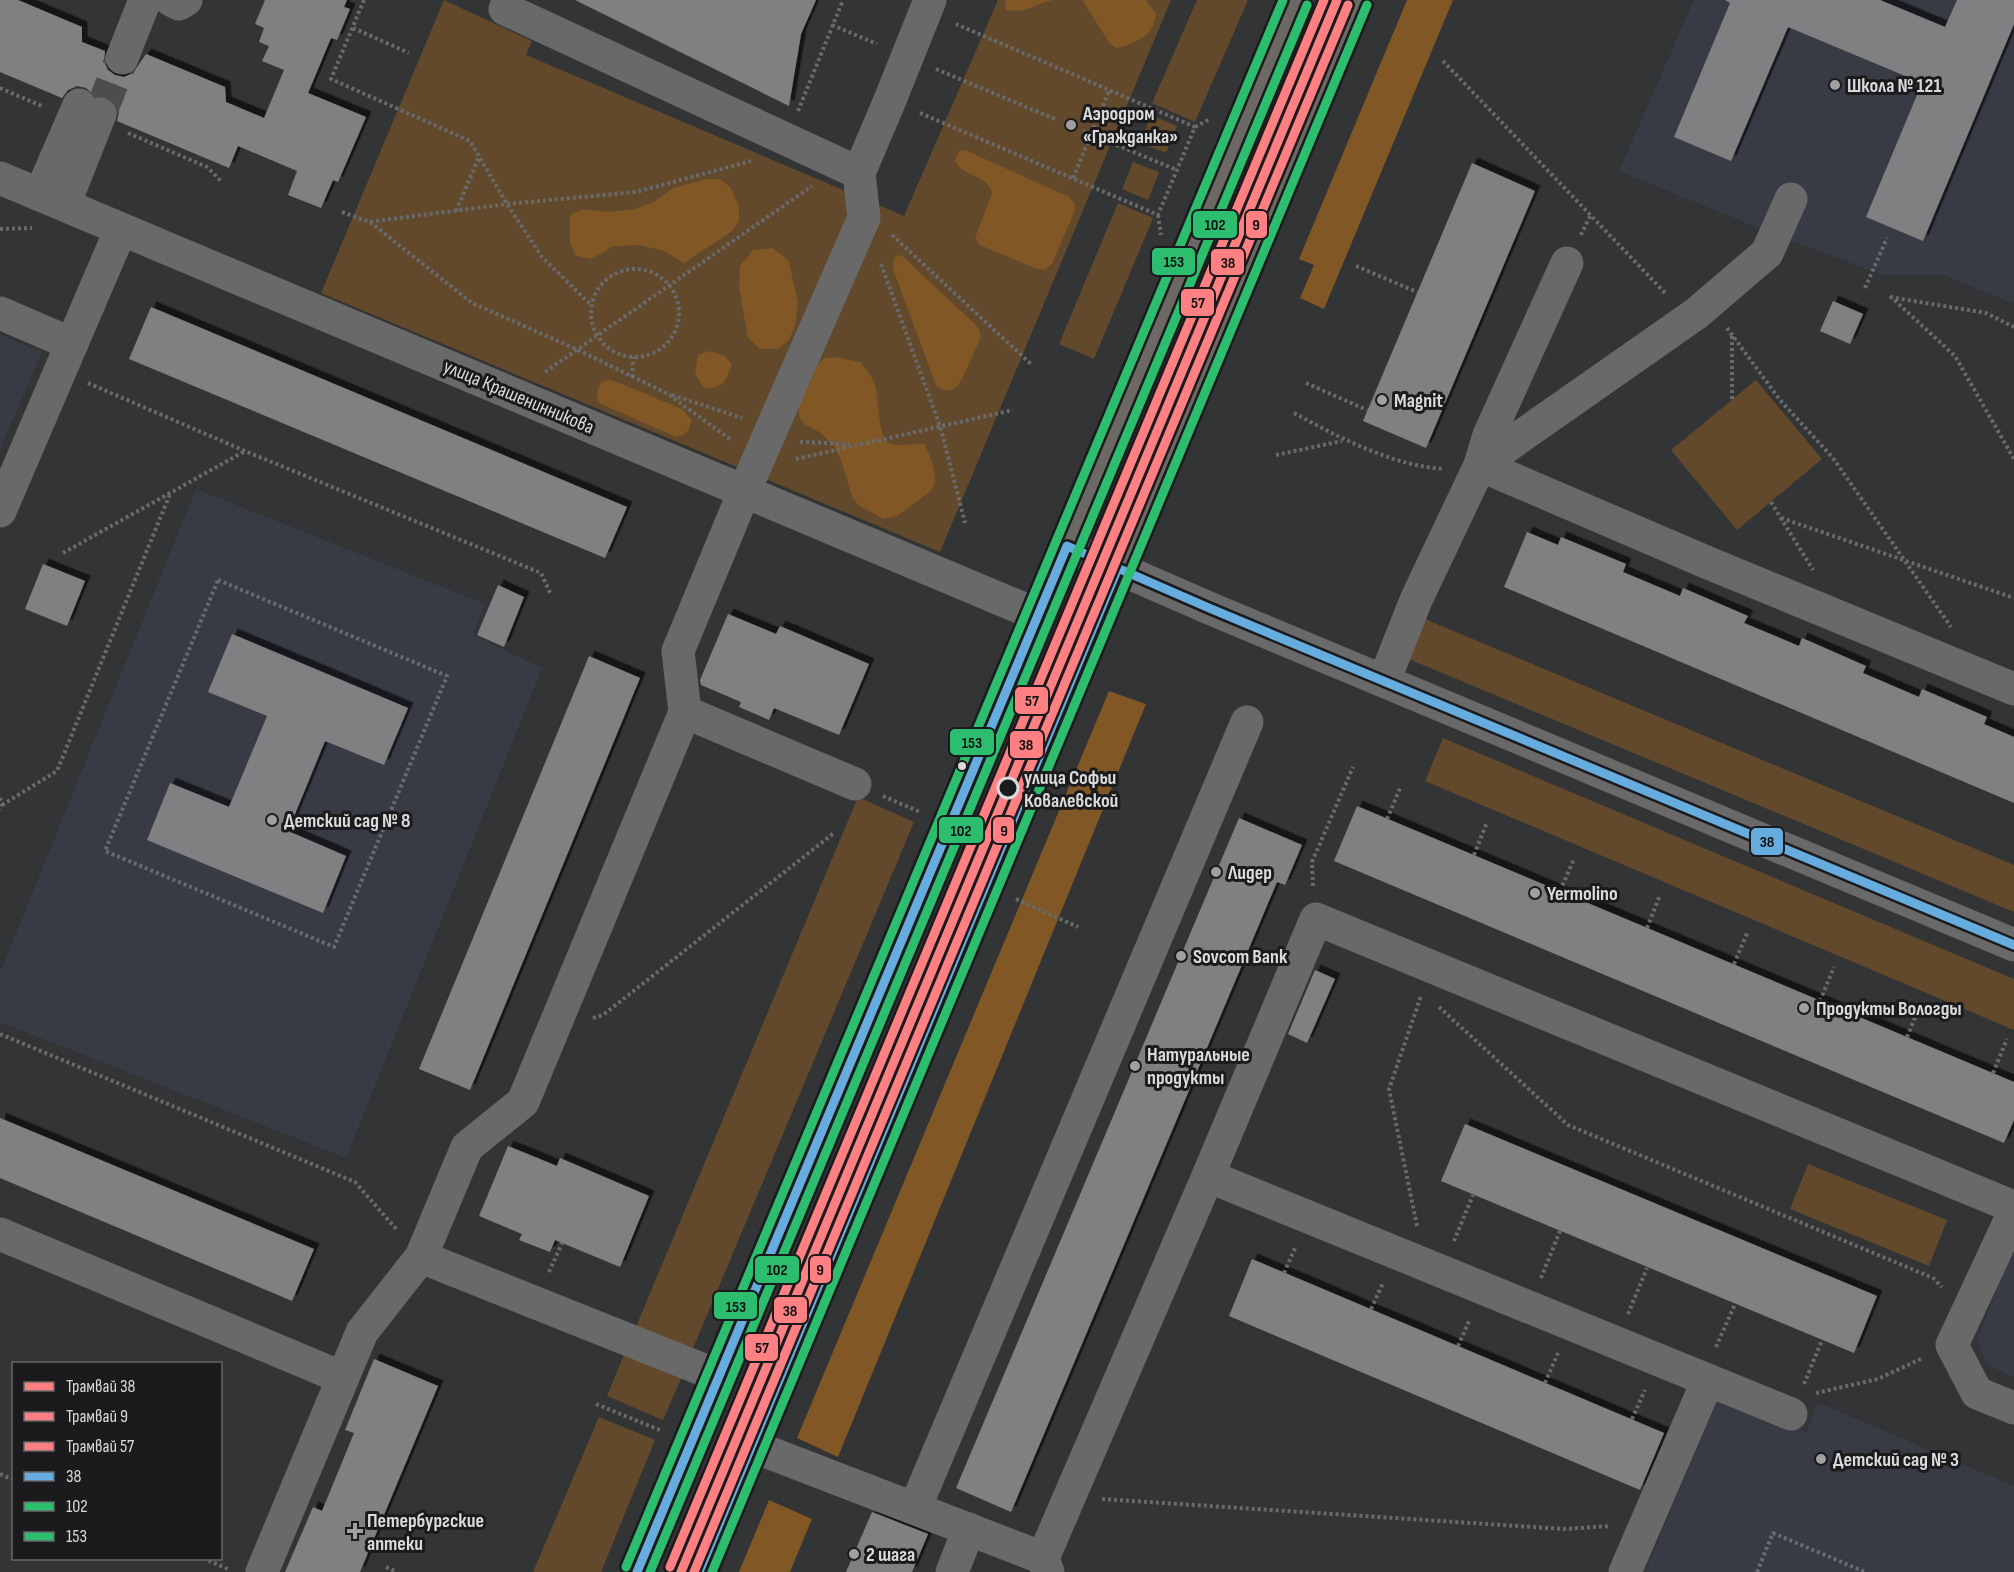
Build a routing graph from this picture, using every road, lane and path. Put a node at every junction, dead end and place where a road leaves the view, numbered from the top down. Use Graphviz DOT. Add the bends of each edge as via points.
graph roads {
  1 [pos="125,0"];
  2 [pos="145,0"];
  3 [pos="171,0"];
  4 [pos="186,0"];
  5 [pos="364,0"];
  6 [pos="843,0"];
  7 [pos="1296,0"];
  8 [pos="1356,0"];
  9 [pos="500,3"];
  10 [pos="927,5"];
  11 [pos="832,25"];
  12 [pos="353,28"];
  13 [pos="849,32"];
  14 [pos="409,53"];
  15 [pos="907,57"];
  16 [pos="1443,60"];
  17 [pos="1109,91"];
  18 [pos="890,100"];
  19 [pos="92,113"];
  20 [pos="1057,120"];
  21 [pos="1083,131"];
  22 [pos="798,134"];
  23 [pos="1091,135"];
  24 [pos="480,156"];
  25 [pos="850,169"];
  26 [pos="1177,170"];
  27 [pos="0,178"];
  28 [pos="1073,178"];
  29 [pos="222,182"];
  30 [pos="1791,198"];
  31 [pos="52,200"];
  32 [pos="507,204"];
  33 [pos="456,211"];
  34 [pos="342,212"];
  35 [pos="864,218"];
  36 [pos="369,222"];
  37 [pos="121,229"];
  38 [pos="1887,238"];
  39 [pos="1567,262"];
  40 [pos="1356,266"];
  41 [pos="669,285"];
  42 [pos="1865,288"];
  43 [pos="1417,292"];
  44 [pos="591,306"];
  45 [pos="0,313"];
  46 [pos="1697,313"];
  47 [pos="2014,327"];
  48 [pos="597,335"];
  49 [pos="1732,336"];
  50 [pos="576,349"];
  51 [pos="633,357"];
  52 [pos="66,358"];
  53 [pos="1032,365"];
  54 [pos="632,377"];
  55 [pos="1306,383"];
  56 [pos="516,394"];
  57 [pos="668,394"];
  58 [pos="1732,399"];
  59 [pos="1013,410"];
  60 [pos="1367,410"];
  61 [pos="1294,413"];
  62 [pos="940,426"];
  63 [pos="1344,440"];
  64 [pos="856,445"];
  65 [pos="245,451"];
  66 [pos="1276,455"];
  67 [pos="759,458"];
  68 [pos="2014,459"];
  69 [pos="1480,465"];
  70 [pos="170,494"];
  71 [pos="1771,502"];
  72 [pos="0,511"];
  73 [pos="1780,518"];
  74 [pos="965,523"];
  75 [pos="1067,546"];
  76 [pos="63,553"];
  77 [pos="1904,559"];
  78 [pos="1118,568"];
  79 [pos="551,596"];
  80 [pos="2014,598"];
  81 [pos="1038,615"];
  82 [pos="1844,619"];
  83 [pos="1951,628"];
  84 [pos="1384,681"];
  85 [pos="2014,689"];
  86 [pos="685,712"];
  87 [pos="1247,722"];
  88 [pos="1353,767"];
  89 [pos="855,784"];
  90 [pos="1401,786"];
  91 [pos="0,798"];
  92 [pos="394,804"];
  93 [pos="1,807"];
  94 [pos="923,814"];
  95 [pos="1387,819"];
  96 [pos="1487,822"];
  97 [pos="834,833"];
  98 [pos="1474,855"];
  99 [pos="1574,859"];
  100 [pos="1020,889"];
  101 [pos="1560,891"];
  102 [pos="1660,895"];
  103 [pos="1316,919"];
  104 [pos="1078,927"];
  105 [pos="1647,928"];
  106 [pos="1748,931"];
  107 [pos="2014,945"];
  108 [pos="1734,964"];
  109 [pos="1834,967"];
  110 [pos="1820,1000"];
  111 [pos="1921,1003"];
  112 [pos="552,1031"];
  113 [pos="0,1034"];
  114 [pos="1907,1037"];
  115 [pos="2007,1039"];
  116 [pos="1993,1073"];
  117 [pos="1208,1176"];
  118 [pos="1473,1195"];
  119 [pos="2014,1207"];
  120 [pos="2014,1212"];
  121 [pos="1560,1231"];
  122 [pos="0,1234"];
  123 [pos="421,1257"];
  124 [pos="1434,1268"];
  125 [pos="1647,1268"];
  126 [pos="1735,1304"];
  127 [pos="1529,1307"];
  128 [pos="1968,1310"];
  129 [pos="1822,1340"];
  130 [pos="1616,1342"];
  131 [pos="1952,1344"];
  132 [pos="719,1376"];
  133 [pos="343,1378"];
  134 [pos="1706,1379"];
  135 [pos="596,1404"];
  136 [pos="1795,1406"];
  137 [pos="2014,1408"];
  138 [pos="668,1434"];
  139 [pos="752,1446"];
  140 [pos="1069,1497"];
  141 [pos="915,1508"];
  142 [pos="1646,1524"];
  143 [pos="969,1529"];
  144 [pos="208,1560"];
  145 [pos="1046,1565"];
  146 [pos="386,1568"];
  147 [pos="235,1572"];
  148 [pos="262,1572"];
  149 [pos="397,1572"];
  150 [pos="637,1572"];
  151 [pos="699,1572"];
  152 [pos="952,1572"];
  153 [pos="1625,1572"];
  154 [pos="1757,1572"];
  155 [pos="1865,1572"];
  1 -- 2 [label="street" via="112,54"];
  3 -- 4 [label="street" via="179,4"];
  5 -- 12 [label="path"];
  6 -- 11 [label="path"];
  7 -- 75 [label="main road"];
  8 -- 78 [label="main road"];
  9 -- 22 [label="street"];
  10 -- 15 [label="street"];
  10 -- 17 [label="path"];
  11 -- 13 [label="path"];
  11 -- 22 [label="path"];
  12 -- 14 [label="path"];
  12 -- 24 [label="path" via="331,79 470,141"];
  15 -- 18 [label="street"];
  15 -- 20 [label="path"];
  16 -- 46 [label="path" via="1676,304"];
  17 -- 23 [label="path"];
  17 -- 26 [label="path" via="1195,127"];
  18 -- 25 [label="street"];
  18 -- 28 [label="path"];
  19 -- 29 [label="path" via="207,167"];
  19 -- 31 [label="street"];
  21 -- 23 [label="path"];
  22 -- 25 [label="street"];
  22 -- 32 [label="path" via="636,192"];
  23 -- 26 [label="path"];
  23 -- 28 [label="path"];
  24 -- 32 [label="path"];
  24 -- 33 [label="path"];
  25 -- 35 [label="street"];
  25 -- 41 [label="path"];
  26 -- 28 [label="path" via="1158,215"];
  27 -- 31 [label="street, улица Крашенинникова"];
  30 -- 46 [label="street" via="1767,253"];
  31 -- 37 [label="street, улица Крашенинникова"];
  32 -- 33 [label="path"];
  32 -- 44 [label="path" via="542,257"];
  33 -- 36 [label="path"];
  34 -- 36 [label="path"];
  35 -- 53 [label="path" via="888,232"];
  35 -- 62 [label="path"];
  35 -- 67 [label="street"];
  36 -- 50 [label="path" via="472,303"];
  37 -- 52 [label="street"];
  37 -- 56 [label="street, улица Крашенинникова"];
  38 -- 42 [label="path"];
  39 -- 69 [label="street"];
  40 -- 43 [label="path"];
  41 -- 44 [label="path" via="655,273 625,269 600,285"];
  41 -- 48 [label="path"];
  41 -- 51 [label="path" via="679,306 674,334 653,353"];
  44 -- 48 [label="path" via="592,328"];
  45 -- 52 [label="street"];
  46 -- 49 [label="path" via="1723,323"];
  46 -- 69 [label="street"];
  47 -- 68 [label="path" via="1986,313 1890,296 1955,356"];
  48 -- 50 [label="path"];
  48 -- 51 [label="path" via="612,351"];
  49 -- 58 [label="path"];
  49 -- 77 [label="path" via="1780,400 1833,458"];
  50 -- 54 [label="path"];
  50 -- 56 [label="path"];
  51 -- 54 [label="path"];
  52 -- 65 [label="path"];
  52 -- 72 [label="street"];
  54 -- 57 [label="path"];
  55 -- 60 [label="path"];
  56 -- 67 [label="street, улица Крашенинникова"];
  57 -- 67 [label="path"];
  57 -- 67 [label="path"];
  59 -- 62 [label="path"];
  61 -- 63 [label="path"];
  62 -- 64 [label="path"];
  62 -- 74 [label="path"];
  63 -- 66 [label="path"];
  63 -- 69 [label="path" via="1422,468 1461,470"];
  64 -- 67 [label="path"];
  64 -- 67 [label="path"];
  65 -- 70 [label="path"];
  65 -- 79 [label="path" via="541,573"];
  67 -- 81 [label="street, улица Крашенинникова" via="944,574"];
  67 -- 86 [label="street" via="678,651"];
  69 -- 82 [label="street"];
  69 -- 84 [label="street" via="1416,600"];
  70 -- 76 [label="path"];
  70 -- 93 [label="path" via="57,771"];
  71 -- 73 [label="path"];
  73 -- 77 [label="path"];
  73 -- 82 [label="path"];
  75 -- 78 [label="street"];
  75 -- 81 [label="main road"];
  77 -- 80 [label="path"];
  77 -- 83 [label="path"];
  78 -- 84 [label="street"];
  78 -- 139 [label="main road"];
  81 -- 132 [label="main road"];
  82 -- 85 [label="street"];
  84 -- 107 [label="street"];
  86 -- 89 [label="street"];
  86 -- 112 [label="street"];
  87 -- 141 [label="street"];
  88 -- 103 [label="path" via="1312,862"];
  89 -- 94 [label="path"];
  90 -- 95 [label="path"];
  91 -- 93 [label="path"];
  92 -- 92 [label="path" via="334,947 105,851 218,580 447,676"];
  96 -- 98 [label="path"];
  97 -- 112 [label="path" via="603,1015"];
  99 -- 101 [label="path"];
  100 -- 104 [label="path" via="1016,900"];
  102 -- 105 [label="path"];
  103 -- 117 [label="street"];
  103 -- 119 [label="street"];
  106 -- 108 [label="path"];
  109 -- 110 [label="path"];
  111 -- 114 [label="path"];
  112 -- 123 [label="street" via="523,1102 467,1147"];
  113 -- 123 [label="path" via="356,1182"];
  115 -- 116 [label="path"];
  117 -- 124 [label="street"];
  117 -- 140 [label="street"];
  118 -- 124 [label="path"];
  120 -- 128 [label="street"];
  121 -- 127 [label="path"];
  122 -- 133 [label="street"];
  123 -- 132 [label="street"];
  123 -- 133 [label="street" via="362,1332"];
  124 -- 127 [label="street"];
  124 -- 128 [label="path" via="1412,1204 1389,1089 1422,992 1568,1125 1933,1278"];
  125 -- 130 [label="path"];
  126 -- 134 [label="path"];
  127 -- 130 [label="street"];
  128 -- 131 [label="street"];
  129 -- 136 [label="path"];
  130 -- 134 [label="street"];
  131 -- 136 [label="path" via="1878,1379"];
  131 -- 137 [label="street" via="1977,1393"];
  132 -- 150 [label="main road"];
  133 -- 148 [label="street"];
  134 -- 136 [label="street"];
  134 -- 142 [label="street"];
  135 -- 138 [label="path"];
  139 -- 141 [label="street"];
  139 -- 151 [label="main road"];
  140 -- 142 [label="path" via="1564,1529"];
  140 -- 145 [label="street"];
  141 -- 143 [label="street"];
  142 -- 153 [label="street"];
  143 -- 145 [label="street"];
  143 -- 152 [label="street"];
  144 -- 147 [label="path"];
  146 -- 149 [label="path"];
  154 -- 155 [label="path" via="1773,1533"];
}
